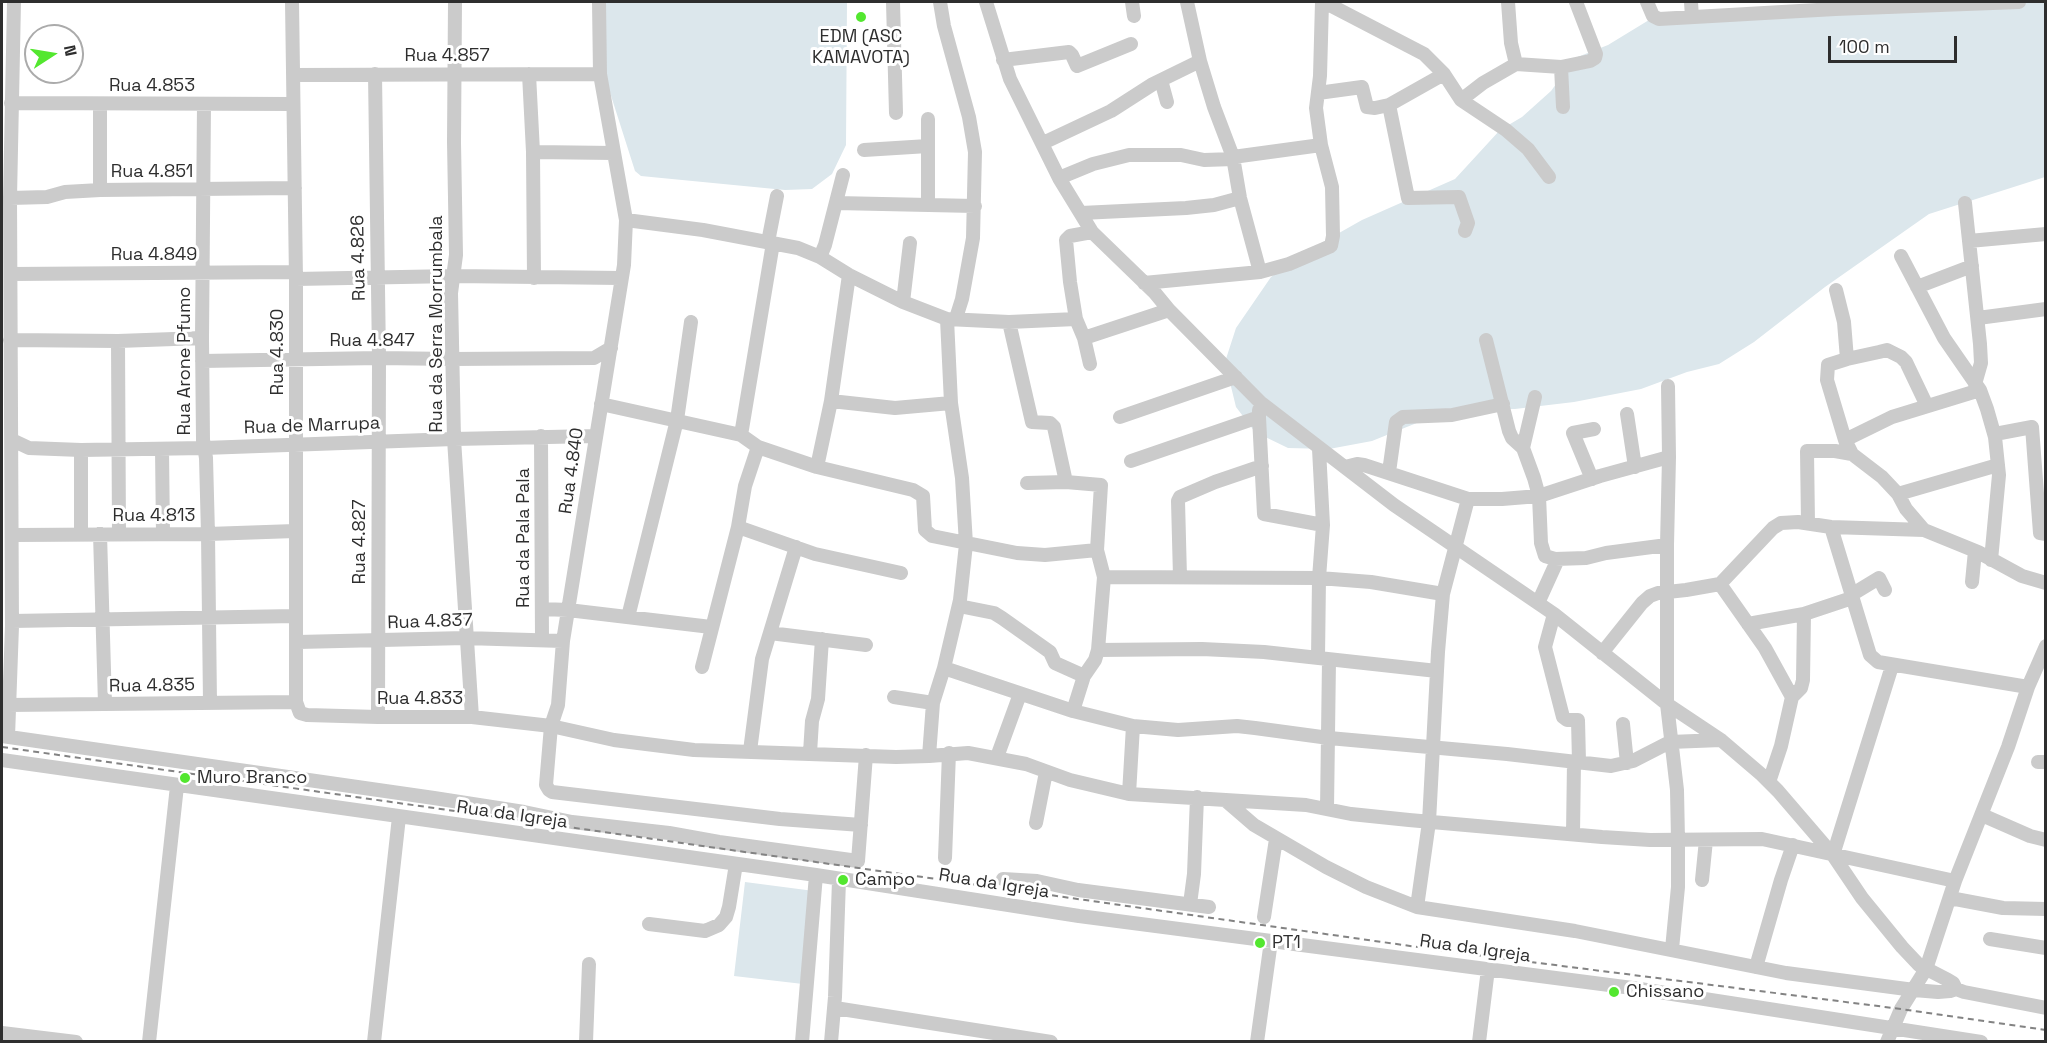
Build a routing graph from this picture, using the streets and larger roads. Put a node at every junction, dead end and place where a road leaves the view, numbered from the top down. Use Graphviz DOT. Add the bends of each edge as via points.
graph roads {
  1 [pos="12,2"];
  2 [pos="292,2"];
  3 [pos="455,2"];
  4 [pos="599,2"];
  5 [pos="893,2"];
  6 [pos="940,2"];
  7 [pos="986,2"];
  8 [pos="1132,2"];
  9 [pos="1187,2"];
  10 [pos="1323,2"];
  11 [pos="1508,2"];
  12 [pos="1576,2"];
  13 [pos="1647,2"];
  14 [pos="1691,2"];
  15 [pos="1997,2"];
  16 [pos="2019,2"];
  17 [pos="2,3"];
  18 [pos="1835,5"];
  19 [pos="1134,16"];
  20 [pos="1692,17"];
  21 [pos="1131,44"];
  22 [pos="1003,60"];
  23 [pos="1200,61"];
  24 [pos="1516,64"];
  25 [pos="1562,67"];
  26 [pos="375,74"];
  27 [pos="455,74"];
  28 [pos="529,74"];
  29 [pos="600,74"];
  30 [pos="1444,74"];
  31 [pos="293,75"];
  32 [pos="1161,80"];
  33 [pos="1318,93"];
  34 [pos="1461,100"];
  35 [pos="1167,102"];
  36 [pos="11,103"];
  37 [pos="100,104"];
  38 [pos="204,104"];
  39 [pos="293,104"];
  40 [pos="1389,105"];
  41 [pos="1563,107"];
  42 [pos="896,113"];
  43 [pos="928,119"];
  44 [pos="1043,143"];
  45 [pos="1321,145"];
  46 [pos="928,146"];
  47 [pos="864,150"];
  48 [pos="533,152"];
  49 [pos="614,153"];
  50 [pos="1234,158"];
  51 [pos="843,175"];
  52 [pos="1549,177"];
  53 [pos="1059,178"];
  54 [pos="295,188"];
  55 [pos="100,190"];
  56 [pos="204,190"];
  57 [pos="777,196"];
  58 [pos="10,198"];
  59 [pos="1240,198"];
  60 [pos="836,202"];
  61 [pos="1965,203"];
  62 [pos="928,204"];
  63 [pos="975,206"];
  64 [pos="1081,213"];
  65 [pos="626,220"];
  66 [pos="1465,231"];
  67 [pos="1092,232"];
  68 [pos="2046,234"];
  69 [pos="1969,241"];
  70 [pos="771,243"];
  71 [pos="910,243"];
  72 [pos="820,256"];
  73 [pos="1901,256"];
  74 [pos="1972,266"];
  75 [pos="1260,272"];
  76 [pos="202,273"];
  77 [pos="11,274"];
  78 [pos="296,275"];
  79 [pos="849,275"];
  80 [pos="454,276"];
  81 [pos="377,278"];
  82 [pos="534,278"];
  83 [pos="621,278"];
  84 [pos="1144,283"];
  85 [pos="1917,287"];
  86 [pos="1836,290"];
  87 [pos="903,302"];
  88 [pos="2046,309"];
  89 [pos="1169,310"];
  90 [pos="1978,318"];
  91 [pos="952,319"];
  92 [pos="1076,319"];
  93 [pos="691,322"];
  94 [pos="1009,322"];
  95 [pos="202,338"];
  96 [pos="1084,338"];
  97 [pos="10,340"];
  98 [pos="1486,340"];
  99 [pos="118,341"];
  100 [pos="611,348"];
  101 [pos="379,358"];
  102 [pos="594,358"];
  103 [pos="1847,358"];
  104 [pos="297,359"];
  105 [pos="452,359"];
  106 [pos="202,361"];
  107 [pos="1090,364"];
  108 [pos="607,374"];
  109 [pos="1236,377"];
  110 [pos="1668,386"];
  111 [pos="1978,387"];
  112 [pos="1535,397"];
  113 [pos="831,401"];
  114 [pos="1260,402"];
  115 [pos="951,403"];
  116 [pos="601,404"];
  117 [pos="1503,404"];
  118 [pos="1927,406"];
  119 [pos="1627,414"];
  120 [pos="1120,417"];
  121 [pos="1259,417"];
  122 [pos="677,420"];
  123 [pos="1594,429"];
  124 [pos="1995,434"];
  125 [pos="741,435"];
  126 [pos="541,436"];
  127 [pos="595,436"];
  128 [pos="454,439"];
  129 [pos="12,440"];
  130 [pos="1845,440"];
  131 [pos="378,442"];
  132 [pos="297,444"];
  133 [pos="758,447"];
  134 [pos="29,448"];
  135 [pos="204,448"];
  136 [pos="1523,448"];
  137 [pos="162,449"];
  138 [pos="1319,449"];
  139 [pos="81,450"];
  140 [pos="118,450"];
  141 [pos="1852,454"];
  142 [pos="13,456"];
  143 [pos="1669,457"];
  144 [pos="1131,461"];
  145 [pos="1998,465"];
  146 [pos="1262,466"];
  147 [pos="1635,466"];
  148 [pos="818,467"];
  149 [pos="1345,467"];
  150 [pos="1389,472"];
  151 [pos="1592,479"];
  152 [pos="1066,482"];
  153 [pos="1027,483"];
  154 [pos="1898,494"];
  155 [pos="1539,496"];
  156 [pos="1468,499"];
  157 [pos="1808,523"];
  158 [pos="1323,525"];
  159 [pos="1831,527"];
  160 [pos="738,528"];
  161 [pos="1924,530"];
  162 [pos="295,531"];
  163 [pos="100,534"];
  164 [pos="119,534"];
  165 [pos="163,534"];
  166 [pos="208,534"];
  167 [pos="2046,534"];
  168 [pos="13,535"];
  169 [pos="81,535"];
  170 [pos="966,544"];
  171 [pos="1667,545"];
  172 [pos="796,547"];
  173 [pos="1455,547"];
  174 [pos="1096,550"];
  175 [pos="1975,551"];
  176 [pos="1558,560"];
  177 [pos="1991,561"];
  178 [pos="902,573"];
  179 [pos="1104,577"];
  180 [pos="1180,577"];
  181 [pos="1319,578"];
  182 [pos="1972,582"];
  183 [pos="2046,583"];
  184 [pos="1720,584"];
  185 [pos="1885,590"];
  186 [pos="1666,592"];
  187 [pos="1443,594"];
  188 [pos="1852,597"];
  189 [pos="1538,603"];
  190 [pos="959,606"];
  191 [pos="542,609"];
  192 [pos="568,610"];
  193 [pos="1554,614"];
  194 [pos="1804,614"];
  195 [pos="296,616"];
  196 [pos="209,617"];
  197 [pos="628,617"];
  198 [pos="103,619"];
  199 [pos="12,621"];
  200 [pos="1748,624"];
  201 [pos="711,627"];
  202 [pos="770,633"];
  203 [pos="465,638"];
  204 [pos="822,639"];
  205 [pos="542,640"];
  206 [pos="378,641"];
  207 [pos="562,641"];
  208 [pos="297,642"];
  209 [pos="866,645"];
  210 [pos="2046,646"];
  211 [pos="1098,650"];
  212 [pos="1602,653"];
  213 [pos="1323,659"];
  214 [pos="1892,666"];
  215 [pos="702,668"];
  216 [pos="944,668"];
  217 [pos="1437,671"];
  218 [pos="1084,676"];
  219 [pos="2028,687"];
  220 [pos="1020,694"];
  221 [pos="894,697"];
  222 [pos="1792,697"];
  223 [pos="296,702"];
  224 [pos="210,703"];
  225 [pos="933,703"];
  226 [pos="105,704"];
  227 [pos="1667,704"];
  228 [pos="8,705"];
  229 [pos="1073,711"];
  230 [pos="378,717"];
  231 [pos="472,717"];
  232 [pos="1623,724"];
  233 [pos="551,726"];
  234 [pos="1133,726"];
  235 [pos="5,737"];
  236 [pos="1329,738"];
  237 [pos="1721,740"];
  238 [pos="1670,742"];
  239 [pos="1433,748"];
  240 [pos="750,751"];
  241 [pos="810,753"];
  242 [pos="949,753"];
  243 [pos="866,755"];
  244 [pos="929,756"];
  245 [pos="997,757"];
  246 [pos="2,760"];
  247 [pos="1577,762"];
  248 [pos="1627,763"];
  249 [pos="1046,772"];
  250 [pos="1769,782"];
  251 [pos="177,786"];
  252 [pos="1129,794"];
  253 [pos="1197,797"];
  254 [pos="1225,800"];
  255 [pos="1327,810"];
  256 [pos="1982,814"];
  257 [pos="399,817"];
  258 [pos="1429,822"];
  259 [pos="1036,823"];
  260 [pos="861,825"];
  261 [pos="1573,834"];
  262 [pos="1275,838"];
  263 [pos="1678,840"];
  264 [pos="1706,840"];
  265 [pos="2046,840"];
  266 [pos="1793,845"];
  267 [pos="1833,855"];
  268 [pos="945,858"];
  269 [pos="736,864"];
  270 [pos="816,875"];
  271 [pos="839,879"];
  272 [pos="1003,879"];
  273 [pos="1702,880"];
  274 [pos="1955,880"];
  275 [pos="1950,898"];
  276 [pos="1190,904"];
  277 [pos="1209,907"];
  278 [pos="1417,907"];
  279 [pos="2046,909"];
  280 [pos="1264,917"];
  281 [pos="649,924"];
  282 [pos="1990,939"];
  283 [pos="1271,941"];
  284 [pos="2046,948"];
  285 [pos="1672,949"];
  286 [pos="590,963"];
  287 [pos="1756,968"];
  288 [pos="1488,969"];
  289 [pos="1926,969"];
  290 [pos="1956,989"];
  291 [pos="1914,990"];
  292 [pos="835,1008"];
  293 [pos="2046,1008"];
  294 [pos="1887,1032"];
  295 [pos="2,1033"];
  296 [pos="76,1041"];
  297 [pos="149,1041"];
  298 [pos="374,1041"];
  299 [pos="586,1041"];
  300 [pos="802,1041"];
  301 [pos="831,1041"];
  302 [pos="1051,1041"];
  303 [pos="1257,1041"];
  304 [pos="1479,1041"];
  305 [pos="1981,1041"];
  1 -- 17 [label="street"];
  1 -- 36 [label="street"];
  2 -- 31 [label="street, Rua 4.830"];
  3 -- 27 [label="street, Rua da Serra Morrumbala"];
  4 -- 29 [label="street, Rua 4.840"];
  5 -- 42 [label="street"];
  6 -- 63 [label="street" via="972,132"];
  7 -- 22 [label="street"];
  8 -- 19 [label="street"];
  9 -- 23 [label="street"];
  10 -- 30 [label="street" via="1424,54"];
  10 -- 33 [label="street"];
  11 -- 24 [label="street"];
  12 -- 25 [label="street" via="1596,56"];
  13 -- 20 [label="street" via="1653,16 1659,19"];
  14 -- 20 [label="street"];
  15 -- 16 [label="street"];
  15 -- 18 [label="street"];
  18 -- 20 [label="street"];
  21 -- 22 [label="street" via="1077,66 1069,52"];
  22 -- 44 [label="street" via="1020,103"];
  23 -- 32 [label="street"];
  23 -- 50 [label="street"];
  24 -- 25 [label="street"];
  24 -- 34 [label="street"];
  25 -- 41 [label="street"];
  26 -- 27 [label="street, Rua 4.857"];
  26 -- 31 [label="street, Rua 4.857"];
  26 -- 81 [label="street, Rua 4.826"];
  27 -- 28 [label="street, Rua 4.857"];
  27 -- 80 [label="street, Rua da Serra Morrumbala"];
  28 -- 29 [label="street, Rua 4.857"];
  28 -- 48 [label="street"];
  29 -- 49 [label="street, Rua 4.840"];
  30 -- 34 [label="street"];
  30 -- 40 [label="street"];
  31 -- 39 [label="street, Rua 4.830"];
  32 -- 35 [label="street"];
  32 -- 44 [label="street" via="1111,111"];
  33 -- 40 [label="street" via="1362,87 1367,107"];
  33 -- 45 [label="street"];
  34 -- 52 [label="street" via="1528,148"];
  36 -- 37 [label="street, Rua 4.853"];
  36 -- 58 [label="street"];
  37 -- 38 [label="street, Rua 4.853"];
  37 -- 55 [label="street"];
  38 -- 39 [label="street, Rua 4.853"];
  38 -- 56 [label="street, Rua Arone Pfumo"];
  39 -- 54 [label="street, Rua 4.830"];
  40 -- 66 [label="street" via="1408,198 1459,197 1468,223"];
  43 -- 46 [label="street"];
  44 -- 53 [label="street"];
  45 -- 50 [label="street"];
  45 -- 75 [label="street" via="1332,187 1331,246"];
  46 -- 47 [label="street"];
  46 -- 62 [label="street"];
  48 -- 49 [label="street"];
  48 -- 82 [label="street"];
  49 -- 65 [label="street, Rua 4.840"];
  50 -- 53 [label="street" via="1129,155"];
  50 -- 59 [label="street"];
  51 -- 60 [label="street"];
  53 -- 64 [label="street"];
  54 -- 56 [label="street, Rua 4.851"];
  54 -- 78 [label="street, Rua 4.830"];
  55 -- 56 [label="street, Rua 4.851"];
  55 -- 58 [label="street, Rua 4.851" via="65,192 47,198"];
  56 -- 76 [label="street, Rua Arone Pfumo"];
  57 -- 70 [label="street"];
  58 -- 77 [label="street"];
  59 -- 64 [label="street" via="1214,206"];
  59 -- 75 [label="street"];
  60 -- 62 [label="street"];
  60 -- 72 [label="street"];
  61 -- 69 [label="street"];
  62 -- 63 [label="street"];
  63 -- 91 [label="street" via="962,299"];
  64 -- 67 [label="street"];
  65 -- 70 [label="street"];
  65 -- 83 [label="street, Rua 4.840"];
  67 -- 84 [label="street"];
  67 -- 92 [label="street" via="1066,240"];
  68 -- 69 [label="street"];
  69 -- 74 [label="street"];
  70 -- 72 [label="street"];
  70 -- 125 [label="street"];
  71 -- 87 [label="street"];
  72 -- 79 [label="street"];
  73 -- 85 [label="street"];
  74 -- 85 [label="street"];
  74 -- 90 [label="street"];
  75 -- 84 [label="street"];
  76 -- 77 [label="street, Rua 4.849"];
  76 -- 78 [label="street, Rua 4.849"];
  76 -- 95 [label="street, Rua Arone Pfumo"];
  77 -- 97 [label="street"];
  78 -- 81 [label="street, Rua 4.849"];
  78 -- 104 [label="street, Rua 4.830"];
  79 -- 87 [label="street"];
  79 -- 113 [label="street"];
  80 -- 81 [label="street, Rua 4.849"];
  80 -- 82 [label="street, Rua 4.849"];
  80 -- 105 [label="street, Rua da Serra Morrumbala"];
  81 -- 101 [label="street, Rua 4.826"];
  82 -- 83 [label="street, Rua 4.849"];
  83 -- 100 [label="street, Rua 4.840"];
  84 -- 89 [label="street"];
  85 -- 111 [label="street" via="1944,338"];
  86 -- 103 [label="street"];
  87 -- 91 [label="street"];
  88 -- 90 [label="street"];
  89 -- 96 [label="street"];
  89 -- 109 [label="street"];
  90 -- 111 [label="street"];
  91 -- 94 [label="street"];
  91 -- 115 [label="street"];
  92 -- 94 [label="street"];
  92 -- 96 [label="street"];
  93 -- 122 [label="street"];
  94 -- 152 [label="street" via="1032,422 1050,423 1054,427"];
  95 -- 99 [label="street"];
  95 -- 106 [label="street, Rua Arone Pfumo"];
  96 -- 107 [label="street"];
  97 -- 99 [label="street"];
  97 -- 129 [label="street"];
  98 -- 117 [label="street"];
  99 -- 140 [label="street"];
  100 -- 102 [label="street"];
  100 -- 108 [label="street, Rua 4.840"];
  101 -- 104 [label="street, Rua 4.847"];
  101 -- 105 [label="street, Rua 4.847"];
  101 -- 131 [label="street, Rua 4.826"];
  102 -- 105 [label="street, Rua 4.847"];
  102 -- 108 [label="street"];
  103 -- 118 [label="street" via="1887,350 1901,357"];
  103 -- 130 [label="street" via="1828,365 1827,371"];
  104 -- 106 [label="street, Rua 4.847"];
  104 -- 132 [label="street, Rua 4.830"];
  105 -- 128 [label="street, Rua da Serra Morrumbala"];
  106 -- 135 [label="street, Rua Arone Pfumo"];
  108 -- 116 [label="street, Rua 4.840"];
  109 -- 114 [label="street"];
  109 -- 120 [label="street"];
  110 -- 143 [label="street"];
  111 -- 118 [label="street"];
  111 -- 124 [label="street"];
  112 -- 136 [label="street"];
  113 -- 115 [label="street" via="895,408"];
  113 -- 148 [label="street"];
  114 -- 121 [label="street"];
  114 -- 138 [label="street"];
  115 -- 170 [label="street" via="962,478"];
  116 -- 122 [label="street"];
  116 -- 127 [label="street, Rua 4.840"];
  117 -- 136 [label="street" via="1512,438"];
  117 -- 150 [label="street" via="1452,415 1403,417 1396,422"];
  118 -- 130 [label="street" via="1892,417"];
  119 -- 147 [label="street"];
  121 -- 144 [label="street"];
  121 -- 146 [label="street"];
  122 -- 125 [label="street"];
  122 -- 197 [label="street"];
  123 -- 151 [label="street" via="1574,432"];
  124 -- 145 [label="street"];
  124 -- 167 [label="street" via="2032,427 2040,533"];
  125 -- 133 [label="street"];
  126 -- 127 [label="street, Rua de Marrupa"];
  126 -- 128 [label="street, Rua de Marrupa"];
  126 -- 191 [label="street, Rua da Pala Pala"];
  127 -- 192 [label="street, Rua 4.840"];
  128 -- 131 [label="street, Rua de Marrupa"];
  128 -- 203 [label="street, Rua da Serra Morrumbala"];
  129 -- 134 [label="street"];
  129 -- 142 [label="street"];
  130 -- 141 [label="street"];
  131 -- 132 [label="street, Rua de Marrupa"];
  131 -- 206 [label="street, Rua 4.827"];
  132 -- 135 [label="street, Rua de Marrupa"];
  132 -- 162 [label="street, Rua 4.830"];
  133 -- 148 [label="street"];
  133 -- 160 [label="street"];
  134 -- 139 [label="street, Rua de Marrupa"];
  134 -- 142 [label="street"];
  135 -- 137 [label="street, Rua de Marrupa"];
  135 -- 166 [label="street, Rua Arone Pfumo"];
  136 -- 155 [label="street"];
  137 -- 140 [label="street, Rua de Marrupa"];
  137 -- 165 [label="street"];
  138 -- 149 [label="street"];
  138 -- 158 [label="street"];
  139 -- 140 [label="street, Rua de Marrupa"];
  139 -- 169 [label="street"];
  140 -- 164 [label="street"];
  141 -- 154 [label="street"];
  141 -- 157 [label="street" via="1807,451"];
  142 -- 168 [label="street"];
  143 -- 147 [label="street"];
  143 -- 171 [label="street"];
  145 -- 154 [label="street"];
  145 -- 177 [label="street"];
  146 -- 158 [label="street" via="1264,514"];
  146 -- 180 [label="street" via="1180,497"];
  147 -- 151 [label="street"];
  148 -- 170 [label="street" via="920,492 927,532"];
  149 -- 150 [label="street" via="1357,464"];
  149 -- 173 [label="street"];
  150 -- 156 [label="street"];
  151 -- 155 [label="street"];
  152 -- 153 [label="street"];
  152 -- 174 [label="street" via="1101,485"];
  154 -- 161 [label="street"];
  155 -- 156 [label="street"];
  155 -- 176 [label="street" via="1543,551 1545,556"];
  156 -- 173 [label="street"];
  157 -- 159 [label="street"];
  157 -- 184 [label="street" via="1782,523 1773,528"];
  158 -- 181 [label="street"];
  159 -- 161 [label="street"];
  159 -- 188 [label="street"];
  160 -- 172 [label="street"];
  160 -- 201 [label="street"];
  161 -- 175 [label="street"];
  162 -- 166 [label="street, Rua 4.813"];
  162 -- 195 [label="street, Rua 4.830"];
  163 -- 164 [label="street, Rua 4.813"];
  163 -- 169 [label="street, Rua 4.813"];
  163 -- 198 [label="street"];
  164 -- 165 [label="street, Rua 4.813"];
  165 -- 166 [label="street, Rua 4.813"];
  166 -- 196 [label="street, Rua Arone Pfumo"];
  168 -- 169 [label="street, Rua 4.813"];
  168 -- 199 [label="street"];
  170 -- 174 [label="street" via="1045,555"];
  170 -- 190 [label="street"];
  171 -- 176 [label="street"];
  171 -- 186 [label="street"];
  172 -- 178 [label="street"];
  172 -- 202 [label="street"];
  173 -- 187 [label="street"];
  173 -- 189 [label="street"];
  174 -- 179 [label="street"];
  175 -- 177 [label="street"];
  175 -- 182 [label="street"];
  176 -- 189 [label="street"];
  177 -- 183 [label="street"];
  179 -- 180 [label="street"];
  179 -- 211 [label="street"];
  180 -- 181 [label="street"];
  181 -- 187 [label="street"];
  181 -- 213 [label="street"];
  184 -- 186 [label="street"];
  184 -- 200 [label="street"];
  185 -- 188 [label="street" via="1879,578"];
  186 -- 212 [label="street" via="1658,592 1642,603"];
  186 -- 227 [label="street"];
  187 -- 217 [label="street"];
  188 -- 194 [label="street"];
  188 -- 214 [label="street" via="1870,655"];
  189 -- 193 [label="street"];
  190 -- 216 [label="street"];
  190 -- 218 [label="street" via="1002,618 1045,647 1055,663"];
  191 -- 192 [label="street"];
  191 -- 205 [label="street, Rua da Pala Pala"];
  192 -- 197 [label="street"];
  192 -- 207 [label="street, Rua 4.840"];
  193 -- 212 [label="street"];
  193 -- 247 [label="street" via="1545,647 1563,717 1578,720"];
  194 -- 200 [label="street"];
  194 -- 222 [label="street" via="1803,680"];
  195 -- 196 [label="street"];
  195 -- 208 [label="street, Rua 4.830"];
  196 -- 198 [label="street"];
  196 -- 224 [label="street, Rua Arone Pfumo"];
  197 -- 201 [label="street"];
  198 -- 199 [label="street"];
  198 -- 226 [label="street"];
  199 -- 228 [label="street"];
  200 -- 222 [label="street"];
  201 -- 215 [label="street"];
  202 -- 204 [label="street"];
  202 -- 240 [label="street" via="762,658"];
  203 -- 205 [label="street, Rua 4.837"];
  203 -- 206 [label="street, Rua 4.837"];
  203 -- 231 [label="street, Rua da Serra Morrumbala"];
  204 -- 209 [label="street"];
  204 -- 241 [label="street"];
  205 -- 207 [label="street, Rua 4.837"];
  206 -- 208 [label="street, Rua 4.837"];
  206 -- 230 [label="street, Rua 4.827"];
  207 -- 233 [label="street, Rua 4.840" via="558,705"];
  208 -- 223 [label="street, Rua 4.830"];
  210 -- 219 [label="street"];
  211 -- 213 [label="street" via="1202,649"];
  211 -- 218 [label="street"];
  212 -- 227 [label="street"];
  213 -- 217 [label="street"];
  213 -- 236 [label="street"];
  214 -- 219 [label="street"];
  214 -- 267 [label="street"];
  216 -- 220 [label="street"];
  216 -- 225 [label="street"];
  217 -- 239 [label="street"];
  218 -- 229 [label="street"];
  219 -- 256 [label="street"];
  220 -- 229 [label="street"];
  220 -- 245 [label="street"];
  221 -- 225 [label="street"];
  222 -- 250 [label="street"];
  223 -- 224 [label="street, Rua 4.835"];
  223 -- 230 [label="street, Rua 4.833" via="298,710 307,715"];
  224 -- 226 [label="street, Rua 4.835"];
  225 -- 244 [label="street"];
  226 -- 228 [label="street, Rua 4.835"];
  227 -- 237 [label="street"];
  227 -- 238 [label="street"];
  228 -- 235 [label="street"];
  229 -- 234 [label="street"];
  230 -- 231 [label="street, Rua 4.833"];
  231 -- 233 [label="street, Rua 4.833"];
  232 -- 248 [label="street"];
  233 -- 240 [label="street, Rua 4.833" via="672,749"];
  233 -- 260 [label="street, Rua 4.840" via="546,785 552,792"];
  234 -- 236 [label="street" via="1178,730 1237,726"];
  234 -- 252 [label="street"];
  235 -- 260 [label="street, Rua da Igreja" via="858,861"];
  236 -- 239 [label="street"];
  236 -- 255 [label="street"];
  237 -- 238 [label="street"];
  237 -- 250 [label="street"];
  238 -- 248 [label="street"];
  238 -- 263 [label="street" via="1677,790"];
  239 -- 247 [label="street"];
  239 -- 258 [label="street"];
  240 -- 241 [label="street, Rua 4.833"];
  241 -- 243 [label="street, Rua 4.833"];
  242 -- 244 [label="street, Rua 4.833"];
  242 -- 245 [label="street, Rua 4.833"];
  242 -- 268 [label="street"];
  243 -- 244 [label="street, Rua 4.833"];
  243 -- 260 [label="street"];
  245 -- 249 [label="street, Rua 4.833"];
  246 -- 251 [label="street, Rua da Igreja"];
  247 -- 248 [label="street" via="1611,766"];
  247 -- 261 [label="street"];
  249 -- 252 [label="street, Rua 4.833"];
  249 -- 259 [label="street"];
  250 -- 267 [label="street"];
  251 -- 257 [label="street, Rua da Igreja"];
  251 -- 297 [label="street"];
  252 -- 253 [label="street, Rua 4.833"];
  253 -- 254 [label="street, Rua 4.833"];
  253 -- 276 [label="street"];
  254 -- 255 [label="street, Rua 4.833"];
  254 -- 262 [label="street"];
  255 -- 258 [label="street, Rua 4.833"];
  256 -- 265 [label="street"];
  256 -- 274 [label="street"];
  257 -- 269 [label="street, Rua da Igreja"];
  257 -- 298 [label="street"];
  258 -- 261 [label="street, Rua 4.833"];
  258 -- 278 [label="street"];
  261 -- 263 [label="street, Rua 4.833"];
  262 -- 278 [label="street" via="1366,887"];
  262 -- 280 [label="street"];
  263 -- 264 [label="street, Rua 4.833"];
  263 -- 285 [label="street"];
  264 -- 266 [label="street, Rua 4.833" via="1762,839"];
  264 -- 273 [label="street"];
  266 -- 267 [label="street, Rua 4.833"];
  266 -- 287 [label="street"];
  267 -- 274 [label="street, Rua 4.833"];
  267 -- 289 [label="street" via="1862,898 1902,947"];
  269 -- 270 [label="street, Rua da Igreja"];
  269 -- 281 [label="street" via="729,907 719,925 705,931"];
  270 -- 271 [label="street, Rua da Igreja"];
  270 -- 300 [label="street"];
  271 -- 283 [label="street, Rua da Igreja"];
  271 -- 292 [label="street"];
  272 -- 276 [label="street"];
  274 -- 275 [label="street"];
  275 -- 279 [label="street" via="2003,908"];
  275 -- 289 [label="street"];
  276 -- 277 [label="street"];
  278 -- 285 [label="street"];
  282 -- 284 [label="street"];
  283 -- 288 [label="street, Rua da Igreja"];
  283 -- 303 [label="street"];
  285 -- 287 [label="street"];
  286 -- 299 [label="street"];
  287 -- 291 [label="street"];
  288 -- 294 [label="street, Rua da Igreja" via="1640,989"];
  288 -- 304 [label="street"];
  289 -- 290 [label="street" via="1953,983"];
  289 -- 291 [label="street"];
  290 -- 291 [label="street"];
  290 -- 293 [label="street"];
  291 -- 294 [label="street"];
  292 -- 301 [label="street"];
  292 -- 302 [label="street"];
  294 -- 305 [label="street, Rua da Igreja"];
  295 -- 296 [label="street"];
}
